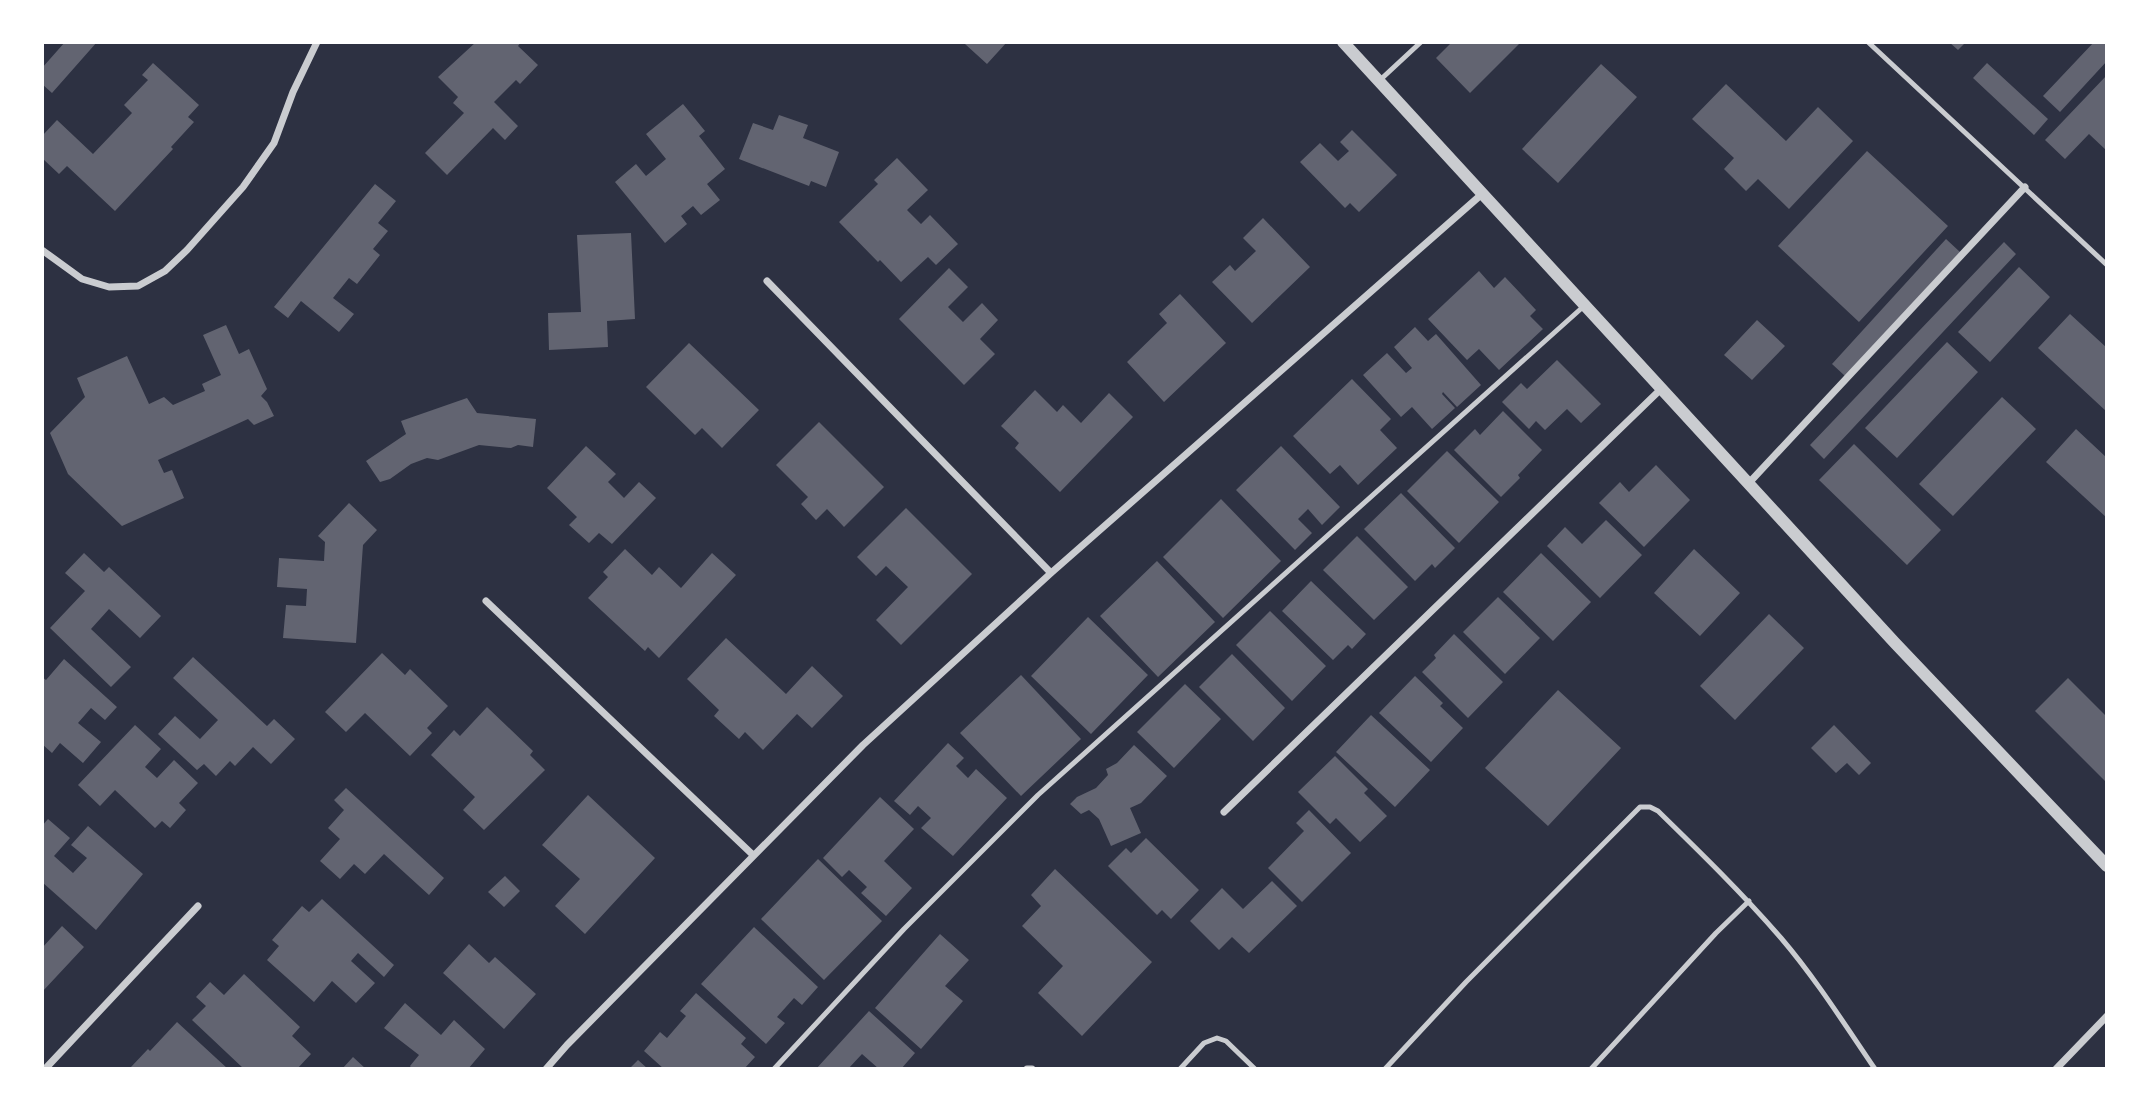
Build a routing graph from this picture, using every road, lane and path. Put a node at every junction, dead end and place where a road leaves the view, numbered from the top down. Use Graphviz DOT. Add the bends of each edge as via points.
graph roads {
  1 [pos="317,42"];
  2 [pos="1343,42"];
  3 [pos="1421,42"];
  4 [pos="1868,42"];
  5 [pos="1379,81"];
  6 [pos="2025,187"];
  7 [pos="1482,194"];
  8 [pos="42,250"];
  9 [pos="2107,265"];
  10 [pos="767,281"];
  11 [pos="1584,306"];
  12 [pos="1661,390"];
  13 [pos="1748,484"];
  14 [pos="1051,573"];
  15 [pos="486,601"];
  16 [pos="1224,811"];
  17 [pos="753,855"];
  18 [pos="2107,866"];
  19 [pos="1749,901"];
  20 [pos="198,906"];
  21 [pos="2107,1016"];
  22 [pos="46,1069"];
  23 [pos="546,1069"];
  24 [pos="774,1069"];
  25 [pos="1180,1069"];
  26 [pos="1255,1069"];
  27 [pos="1385,1069"];
  28 [pos="1591,1069"];
  29 [pos="1875,1069"];
  30 [pos="2056,1069"];
  1 -- 8 [label="street" via="274,144 243,187 164,271 138,286 109,287 82,279"];
  2 -- 5 [label="street"];
  3 -- 5 [label="lane"];
  4 -- 6 [label="lane"];
  5 -- 7 [label="street"];
  6 -- 9 [label="lane"];
  6 -- 13 [label="street"];
  7 -- 11 [label="street"];
  7 -- 14 [label="street"];
  10 -- 14 [label="street"];
  11 -- 12 [label="street"];
  11 -- 24 [label="lane" via="1038,795 904,929"];
  12 -- 13 [label="street"];
  12 -- 16 [label="street"];
  13 -- 18 [label="street"];
  14 -- 17 [label="street" via="863,745"];
  15 -- 17 [label="street"];
  17 -- 23 [label="street"];
  19 -- 27 [label="lane" via="1658,811 1640,807"];
  19 -- 28 [label="lane"];
  19 -- 29 [label="lane" via="1826,997"];
  20 -- 22 [label="street"];
  21 -- 30 [label="street"];
  25 -- 26 [label="lane" via="1204,1043 1217,1038"];
}
